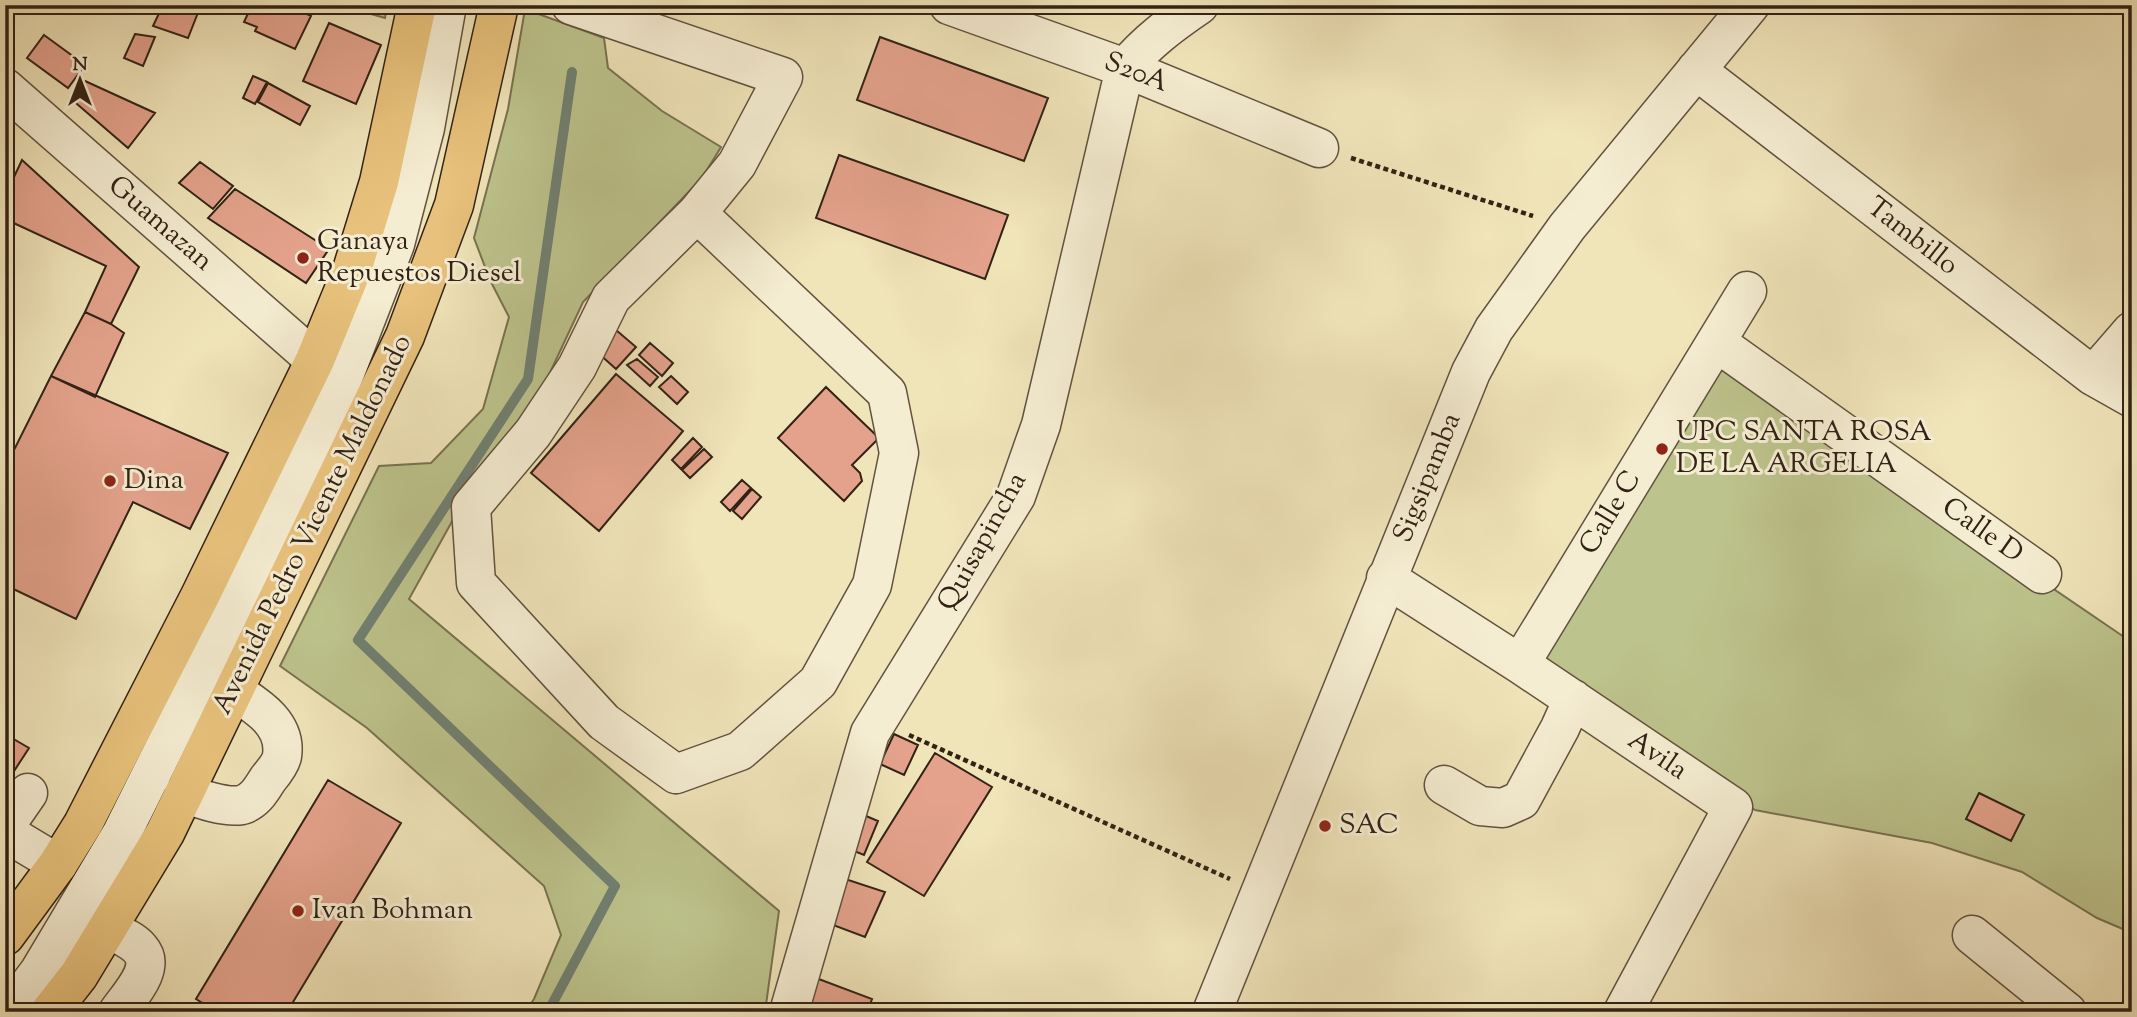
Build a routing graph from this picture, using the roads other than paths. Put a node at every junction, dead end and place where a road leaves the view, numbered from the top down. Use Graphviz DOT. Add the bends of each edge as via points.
graph roads {
  1 [pos="417,5"];
  2 [pos="447,5"];
  3 [pos="484,5"];
  4 [pos="499,5"];
  5 [pos="571,5"];
  6 [pos="949,5"];
  7 [pos="1199,5"];
  8 [pos="1750,5"];
  9 [pos="1125,68"];
  10 [pos="1696,70"];
  11 [pos="5,88"];
  12 [pos="1320,148"];
  13 [pos="697,213"];
  14 [pos="1747,291"];
  15 [pos="2132,331"];
  16 [pos="1716,341"];
  17 [pos="315,360"];
  18 [pos="2093,376"];
  19 [pos="2132,398"];
  20 [pos="2042,574"];
  21 [pos="1386,578"];
  22 [pos="1520,664"];
  23 [pos="234,691"];
  24 [pos="1573,699"];
  25 [pos="1444,785"];
  26 [pos="27,793"];
  27 [pos="184,793"];
  28 [pos="58,864"];
  29 [pos="108,928"];
  30 [pos="1972,935"];
  31 [pos="5,936"];
  32 [pos="9,1012"];
  33 [pos="44,1012"];
  34 [pos="50,1012"];
  35 [pos="118,1012"];
  36 [pos="789,1012"];
  37 [pos="1212,1012"];
  38 [pos="1622,1012"];
  39 [pos="2067,1012"];
  1 -- 17 [label="main road" via="379,182 352,270"];
  2 -- 32 [label="street" via="425,128 395,244 340,386 122,833 39,972"];
  3 -- 33 [label="street" via="464,110 426,235 377,366 146,837 86,952"];
  4 -- 23 [label="main road, Avenida Pedro Vicente Maldonado" via="454,205 405,336"];
  5 -- 13 [label="street" via="783,77 737,164"];
  6 -- 9 [label="street, S20A"];
  7 -- 9 [label="street, Quisapincha" via="1145,45"];
  8 -- 10 [label="street, Sigsipamba"];
  9 -- 12 [label="street, S20A"];
  9 -- 36 [label="street, Quisapincha" via="1041,425 1016,496 870,733"];
  10 -- 18 [label="street, Tambillo"];
  10 -- 21 [label="street, Sigsipamba" via="1567,227 1494,329 1471,372"];
  11 -- 17 [label="street, Guamazan"];
  13 -- 13 [label="street" via="887,393 899,453 872,585 818,682 740,751 676,774 604,722 477,583 471,506 533,433 577,367 611,298"];
  14 -- 16 [label="street, Calle C"];
  15 -- 18 [label="street"];
  16 -- 20 [label="street, Calle D"];
  16 -- 22 [label="street, Calle C"];
  17 -- 28 [label="main road" via="139,716"];
  18 -- 19 [label="street, Tambillo"];
  21 -- 22 [label="street, Avila"];
  21 -- 37 [label="street, Sigsipamba"];
  22 -- 24 [label="street, Avila"];
  23 -- 27 [label="main road, Avenida Pedro Vicente Maldonado"];
  23 -- 27 [label="street" via="274,723 280,732 282,758 258,795 238,806"];
  24 -- 25 [label="street" via="1521,800 1503,808 1480,806"];
  24 -- 38 [label="street, Avila" via="1733,807"];
  26 -- 28 [label="street" via="10,820 10,832"];
  27 -- 29 [label="main road, Avenida Pedro Vicente Maldonado"];
  28 -- 31 [label="main road"];
  29 -- 34 [label="main road, Avenida Pedro Vicente Maldonado"];
  29 -- 35 [label="street" via="140,948 145,959 145,972"];
  30 -- 39 [label="street"];
}
